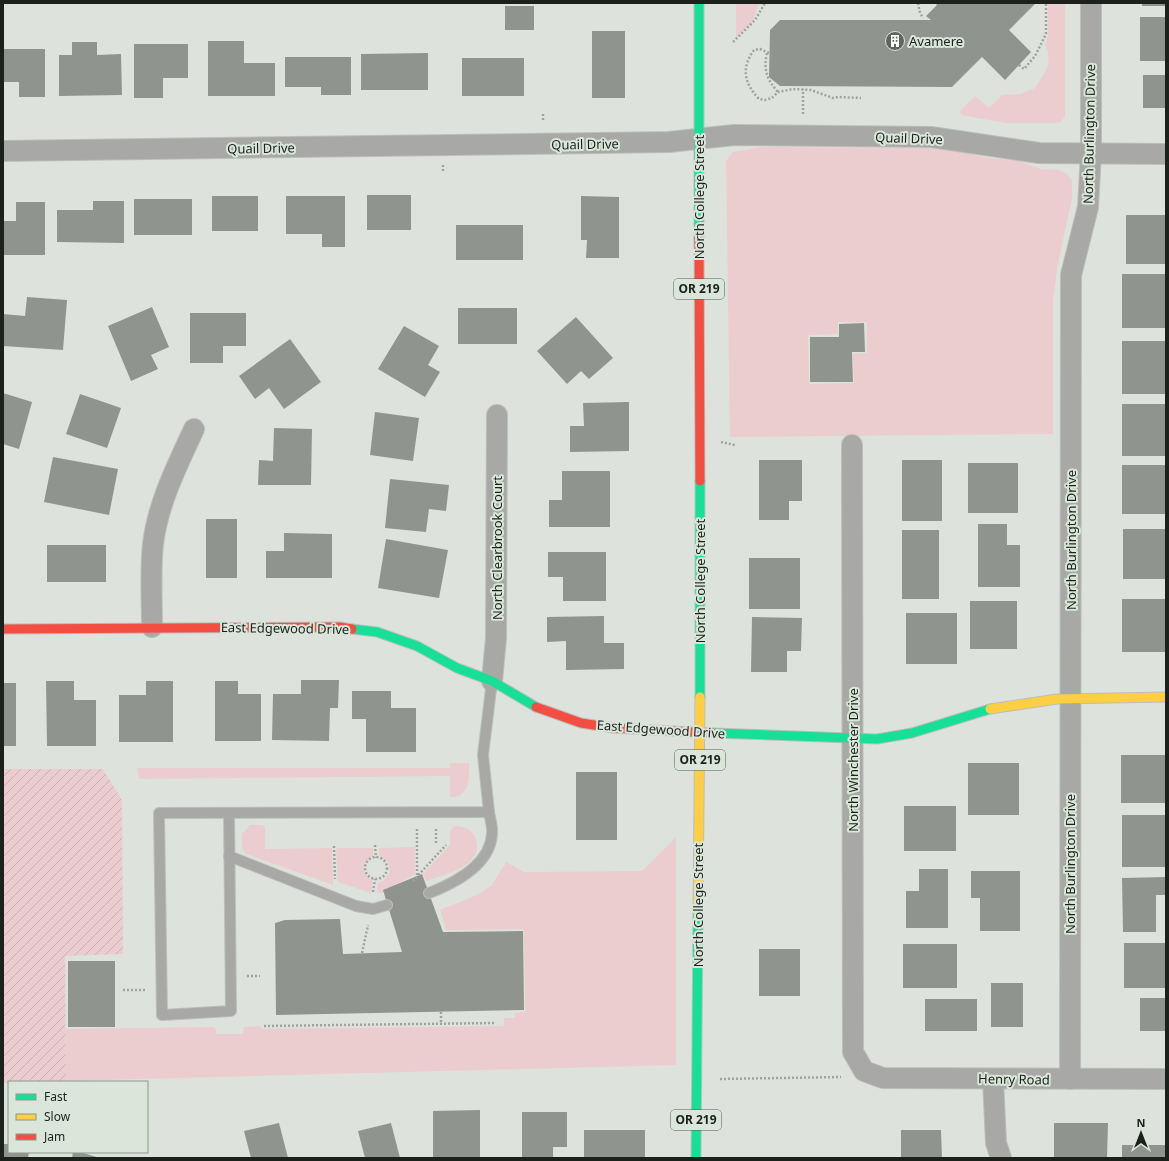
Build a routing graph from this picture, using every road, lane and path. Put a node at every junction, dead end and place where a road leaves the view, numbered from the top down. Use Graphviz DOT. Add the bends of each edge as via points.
graph roads {
  1 [pos="699,3"];
  2 [pos="765,3"];
  3 [pos="918,3"];
  4 [pos="1046,3"];
  5 [pos="1091,3"];
  6 [pos="923,18"];
  7 [pos="733,42"];
  8 [pos="1019,65"];
  9 [pos="803,89"];
  10 [pos="778,92"];
  11 [pos="861,98"];
  12 [pos="802,114"];
  13 [pos="699,139"];
  14 [pos="3,151"];
  15 [pos="1091,153"];
  16 [pos="1166,154"];
  17 [pos="497,415"];
  18 [pos="194,429"];
  19 [pos="852,445"];
  20 [pos="152,627"];
  21 [pos="3,629"];
  22 [pos="492,681"];
  23 [pos="1070,697"];
  24 [pos="1166,697"];
  25 [pos="700,732"];
  26 [pos="853,738"];
  27 [pos="490,812"];
  28 [pos="229,813"];
  29 [pos="417,824"];
  30 [pos="436,824"];
  31 [pos="375,845"];
  32 [pos="436,845"];
  33 [pos="446,845"];
  34 [pos="334,846"];
  35 [pos="229,856"];
  36 [pos="376,858"];
  37 [pos="417,877"];
  38 [pos="375,879"];
  39 [pos="413,881"];
  40 [pos="336,884"];
  41 [pos="430,893"];
  42 [pos="372,896"];
  43 [pos="387,905"];
  44 [pos="368,925"];
  45 [pos="362,953"];
  46 [pos="242,976"];
  47 [pos="260,976"];
  48 [pos="123,990"];
  49 [pos="144,990"];
  50 [pos="441,1012"];
  51 [pos="441,1023"];
  52 [pos="494,1023"];
  53 [pos="264,1026"];
  54 [pos="864,1071"];
  55 [pos="841,1077"];
  56 [pos="734,1078"];
  57 [pos="993,1079"];
  58 [pos="1070,1079"];
  59 [pos="1166,1079"];
  60 [pos="696,1158"];
  61 [pos="1001,1158"];
  1 -- 13 [label="street, North College Street / OR 219"];
  2 -- 7 [label="path" via="755,20"];
  3 -- 6 [label="path"];
  4 -- 8 [label="path" via="1046,34 1035,56 1024,70"];
  5 -- 15 [label="street, North Burlington Drive"];
  9 -- 10 [label="path"];
  9 -- 11 [label="path" via="833,98"];
  9 -- 12 [label="path"];
  10 -- 10 [label="path" via="772,98 759,99 747,84 744,74 754,50 760,48 768,53 765,61 768,81"];
  13 -- 14 [label="street, Quail Drive" via="669,142"];
  13 -- 15 [label="street, Quail Drive" via="734,135 931,137 1039,153"];
  13 -- 25 [label="street, North College Street / OR 219"];
  15 -- 16 [label="street, Quail Drive"];
  15 -- 23 [label="street, North Burlington Drive" via="1088,207 1071,275"];
  17 -- 22 [label="street, North Clearbrook Court" via="496,638"];
  18 -- 20 [label="street" via="162,505 153,544"];
  19 -- 26 [label="street, North Winchester Drive"];
  20 -- 21 [label="street, East Edgewood Drive"];
  20 -- 22 [label="street, East Edgewood Drive" via="340,627 377,632 417,646 457,668"];
  22 -- 25 [label="street, East Edgewood Drive" via="534,706 581,723 613,728"];
  22 -- 27 [label="lane" via="483,755"];
  23 -- 24 [label="street, East Edgewood Drive"];
  23 -- 26 [label="street, East Edgewood Drive" via="1020,703 977,713 898,737"];
  23 -- 58 [label="street, North Burlington Drive"];
  25 -- 26 [label="street, East Edgewood Drive"];
  25 -- 60 [label="street, North College Street / OR 219"];
  26 -- 54 [label="street, North Winchester Drive" via="853,1052"];
  27 -- 28 [label="lane"];
  27 -- 41 [label="lane" via="492,834 485,856 454,883"];
  28 -- 35 [label="lane"];
  28 -- 35 [label="lane" via="159,813 162,1015 231,1011"];
  29 -- 37 [label="path"];
  30 -- 32 [label="path"];
  31 -- 36 [label="path"];
  33 -- 37 [label="path"];
  34 -- 40 [label="path"];
  35 -- 43 [label="lane" via="356,906 373,909"];
  36 -- 38 [label="path" via="369,861 366,870 369,876"];
  36 -- 38 [label="path" via="382,859 387,869 385,875"];
  37 -- 39 [label="path"];
  38 -- 42 [label="path"];
  44 -- 45 [label="path"];
  46 -- 47 [label="path"];
  48 -- 49 [label="path"];
  50 -- 51 [label="path"];
  51 -- 52 [label="path"];
  51 -- 53 [label="path"];
  54 -- 57 [label="street, Henry Road" via="883,1078"];
  55 -- 56 [label="path"];
  57 -- 58 [label="street, Henry Road"];
  57 -- 61 [label="street" via="996,1143"];
  58 -- 59 [label="street, Henry Road"];
}
